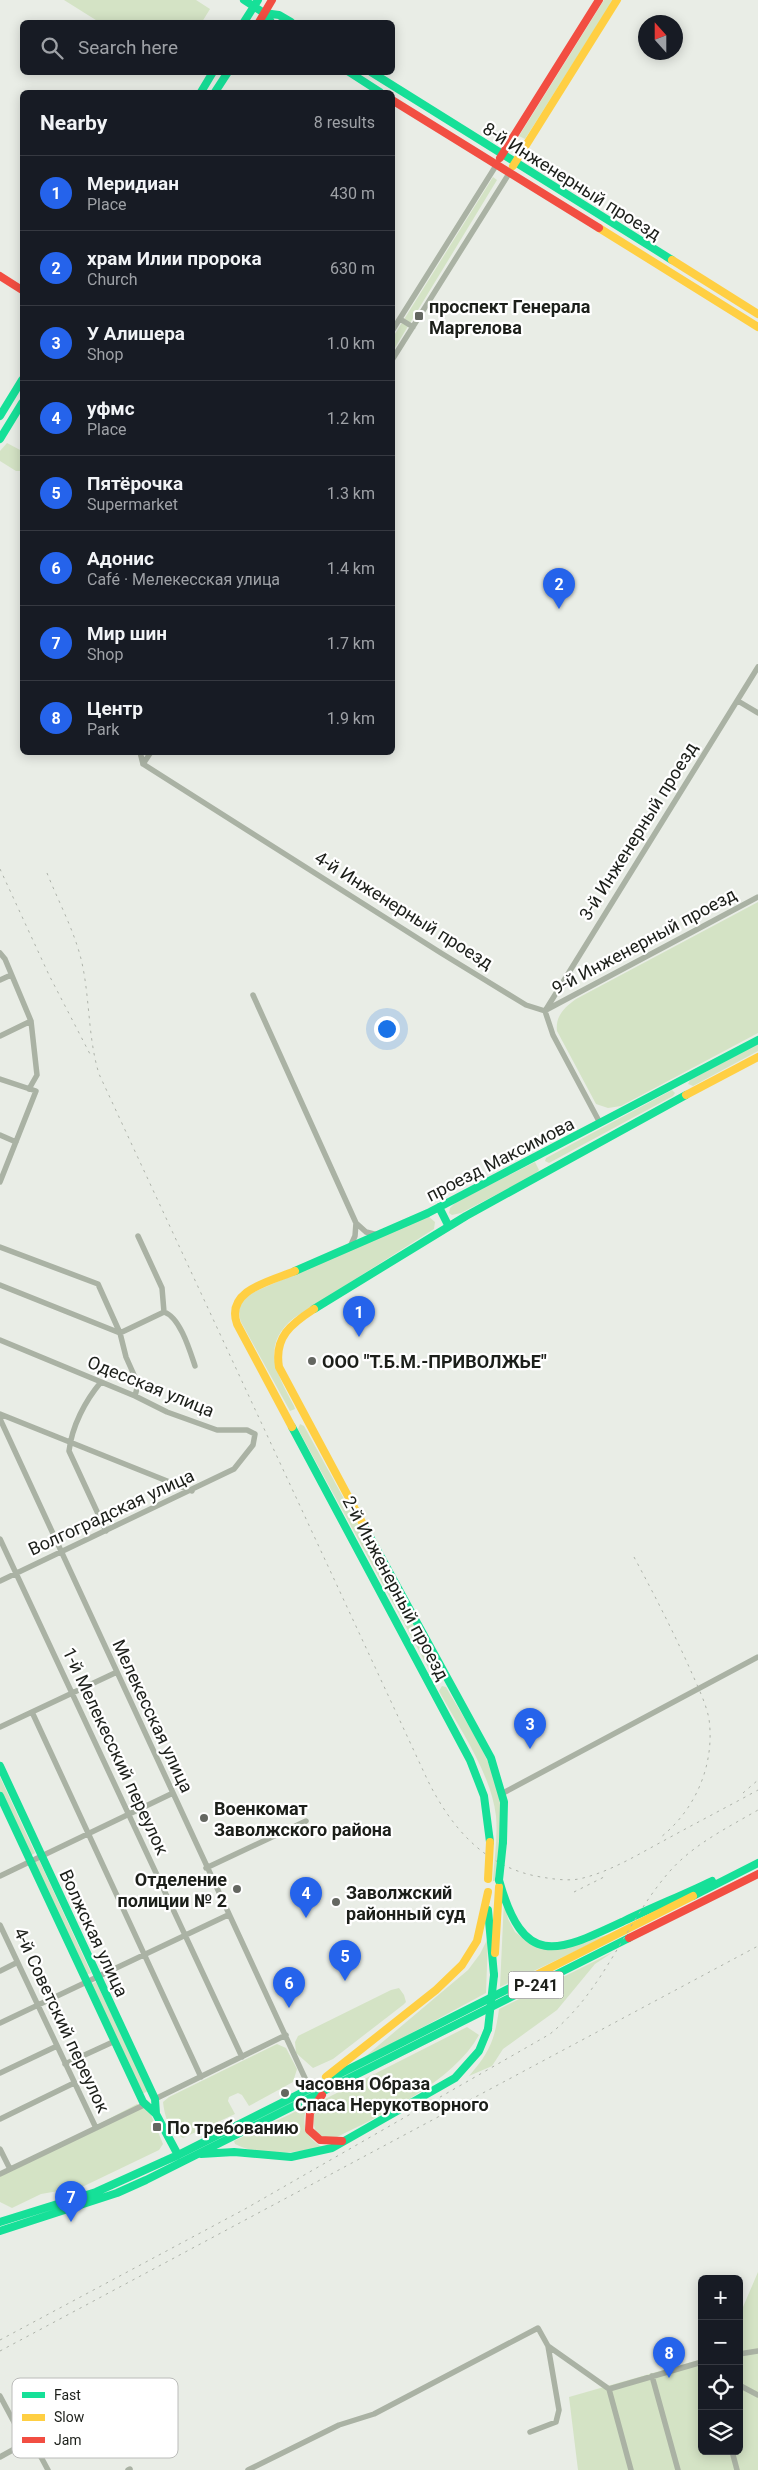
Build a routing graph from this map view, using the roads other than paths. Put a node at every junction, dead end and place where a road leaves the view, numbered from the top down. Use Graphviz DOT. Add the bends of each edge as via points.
graph roads {
  1 [pos="244,0"];
  2 [pos="272,0"];
  3 [pos="599,0"];
  4 [pos="617,0"];
  5 [pos="256,3"];
  6 [pos="264,13"];
  7 [pos="245,20"];
  8 [pos="259,20"];
  9 [pos="269,20"];
  10 [pos="288,20"];
  11 [pos="211,75"];
  12 [pos="226,75"];
  13 [pos="354,75"];
  14 [pos="376,75"];
  15 [pos="202,90"];
  16 [pos="216,90"];
  17 [pos="377,90"];
  18 [pos="395,102"];
  19 [pos="470,135"];
  20 [pos="464,144"];
  21 [pos="502,155"];
  22 [pos="515,163"];
  23 [pos="497,164"];
  24 [pos="510,172"];
  25 [pos="0,276"];
  26 [pos="20,289"];
  27 [pos="758,314"];
  28 [pos="399,320"];
  29 [pos="395,326"];
  30 [pos="413,327"];
  31 [pos="758,327"];
  32 [pos="395,355"];
  33 [pos="20,383"];
  34 [pos="20,406"];
  35 [pos="0,416"];
  36 [pos="0,439"];
  37 [pos="758,667"];
  38 [pos="738,700"];
  39 [pos="758,713"];
  40 [pos="141,755"];
  41 [pos="149,755"];
  42 [pos="143,764"];
  43 [pos="758,897"];
  44 [pos="0,953"];
  45 [pos="11,976"];
  46 [pos="0,980"];
  47 [pos="253,995"];
  48 [pos="545,1011"];
  49 [pos="31,1021"];
  50 [pos="0,1036"];
  51 [pos="758,1040"];
  52 [pos="758,1057"];
  53 [pos="0,1079"];
  54 [pos="678,1083"];
  55 [pos="29,1089"];
  56 [pos="684,1095"];
  57 [pos="600,1123"];
  58 [pos="0,1135"];
  59 [pos="16,1142"];
  60 [pos="537,1156"];
  61 [pos="545,1171"];
  62 [pos="0,1182"];
  63 [pos="439,1207"];
  64 [pos="356,1223"];
  65 [pos="448,1225"];
  66 [pos="138,1236"];
  67 [pos="378,1236"];
  68 [pos="0,1247"];
  69 [pos="350,1248"];
  70 [pos="0,1284"];
  71 [pos="164,1312"];
  72 [pos="237,1324"];
  73 [pos="120,1333"];
  74 [pos="0,1340"];
  75 [pos="196,1366"];
  76 [pos="281,1374"];
  77 [pos="101,1382"];
  78 [pos="135,1396"];
  79 [pos="0,1414"];
  80 [pos="303,1415"];
  81 [pos="0,1419"];
  82 [pos="290,1422"];
  83 [pos="3,1432"];
  84 [pos="70,1443"];
  85 [pos="234,1469"];
  86 [pos="192,1491"];
  87 [pos="106,1531"];
  88 [pos="0,1539"];
  89 [pos="61,1553"];
  90 [pos="16,1574"];
  91 [pos="0,1581"];
  92 [pos="758,1657"];
  93 [pos="116,1672"];
  94 [pos="445,1677"];
  95 [pos="430,1684"];
  96 [pos="72,1693"];
  97 [pos="32,1712"];
  98 [pos="0,1727"];
  99 [pos="0,1766"];
  100 [pos="172,1793"];
  101 [pos="503,1793"];
  102 [pos="1,1799"];
  103 [pos="130,1814"];
  104 [pos="306,1822"];
  105 [pos="88,1834"];
  106 [pos="42,1856"];
  107 [pos="31,1862"];
  108 [pos="758,1867"];
  109 [pos="206,1868"];
  110 [pos="736,1875"];
  111 [pos="0,1876"];
  112 [pos="499,1880"];
  113 [pos="741,1883"];
  114 [pos="488,1892"];
  115 [pos="228,1915"];
  116 [pos="0,1925"];
  117 [pos="186,1934"];
  118 [pos="145,1954"];
  119 [pos="16,1963"];
  120 [pos="0,1971"];
  121 [pos="494,1971"];
  122 [pos="98,1977"];
  123 [pos="87,1982"];
  124 [pos="38,2005"];
  125 [pos="0,2023"];
  126 [pos="286,2035"];
  127 [pos="115,2041"];
  128 [pos="57,2046"];
  129 [pos="242,2057"];
  130 [pos="66,2064"];
  131 [pos="0,2073"];
  132 [pos="201,2077"];
  133 [pos="74,2083"];
  134 [pos="329,2087"];
  135 [pos="313,2090"];
  136 [pos="155,2099"];
  137 [pos="146,2104"];
  138 [pos="156,2114"];
  139 [pos="0,2118"];
  140 [pos="96,2128"];
  141 [pos="351,2139"];
  142 [pos="0,2149"];
  143 [pos="197,2155"];
  144 [pos="180,2159"];
  145 [pos="10,2170"];
  146 [pos="0,2174"];
  147 [pos="0,2222"];
  148 [pos="0,2231"];
  149 [pos="548,2346"];
  150 [pos="758,2351"];
  151 [pos="743,2353"];
  152 [pos="698,2363"];
  153 [pos="652,2376"];
  154 [pos="743,2387"];
  155 [pos="609,2389"];
  156 [pos="758,2395"];
  157 [pos="0,2396"];
  158 [pos="12,2420"];
  159 [pos="530,2432"];
  160 [pos="12,2450"];
  161 [pos="733,2455"];
  162 [pos="0,2457"];
  163 [pos="42,2458"];
  164 [pos="48,2470"];
  165 [pos="248,2470"];
  166 [pos="631,2470"];
  167 [pos="678,2470"];
  168 [pos="737,2470"];
  1 -- 5 [label="main road"];
  2 -- 6 [label="main road"];
  3 -- 21 [label="main road"];
  4 -- 22 [label="main road"];
  5 -- 6 [label="main road"];
  5 -- 7 [label="main road"];
  6 -- 8 [label="main road"];
  6 -- 9 [label="main road"];
  6 -- 10 [label="main road"];
  11 -- 15 [label="main road"];
  12 -- 16 [label="main road"];
  13 -- 17 [label="main road"];
  14 -- 19 [label="main road, 8-й Инженерный проезд"];
  18 -- 20 [label="main road, 8-й Инженерный проезд"];
  19 -- 20 [label="main road"];
  19 -- 21 [label="main road, 8-й Инженерный проезд"];
  20 -- 23 [label="main road, 8-й Инженерный проезд"];
  21 -- 22 [label="main road, 8-й Инженерный проезд"];
  21 -- 23 [label="main road"];
  22 -- 24 [label="main road"];
  22 -- 27 [label="main road, 8-й Инженерный проезд"];
  23 -- 24 [label="main road, 8-й Инженерный проезд"];
  23 -- 28 [label="street"];
  24 -- 30 [label="street"];
  24 -- 31 [label="main road, 8-й Инженерный проезд"];
  25 -- 26 [label="main road"];
  28 -- 29 [label="street"];
  28 -- 30 [label="street"];
  30 -- 32 [label="street"];
  33 -- 35 [label="main road"];
  34 -- 36 [label="main road"];
  37 -- 38 [label="street, 3-й Инженерный проезд"];
  38 -- 39 [label="street"];
  38 -- 48 [label="street, 3-й Инженерный проезд"];
  40 -- 42 [label="street"];
  41 -- 42 [label="street"];
  42 -- 48 [label="street, 4-й Инженерный проезд" via="441,953 526,1005"];
  43 -- 48 [label="street, 9-й Инженерный проезд"];
  44 -- 45 [label="street"];
  45 -- 46 [label="street"];
  45 -- 49 [label="street"];
  47 -- 64 [label="street"];
  48 -- 57 [label="street" via="553,1036"];
  49 -- 50 [label="street"];
  49 -- 55 [label="street" via="37,1075"];
  51 -- 54 [label="main road, проезд Максимова"];
  52 -- 56 [label="main road, проезд Максимова"];
  53 -- 55 [label="street"];
  54 -- 56 [label="main road"];
  54 -- 57 [label="main road, проезд Максимова"];
  55 -- 59 [label="street" via="36,1091"];
  56 -- 61 [label="main road, проезд Максимова"];
  57 -- 60 [label="main road, проезд Максимова"];
  58 -- 59 [label="street"];
  59 -- 62 [label="street"];
  60 -- 61 [label="main road"];
  60 -- 63 [label="main road, проезд Максимова"];
  61 -- 65 [label="main road, проезд Максимова"];
  63 -- 65 [label="main road"];
  63 -- 67 [label="main road, проезд Максимова"];
  64 -- 67 [label="street" via="366,1232"];
  64 -- 69 [label="street"];
  65 -- 76 [label="main road, проезд Максимова" via="296,1321 286,1330 278,1345"];
  66 -- 71 [label="street" via="162,1288"];
  67 -- 69 [label="main road, проезд Максимова"];
  68 -- 73 [label="street" via="98,1284"];
  69 -- 72 [label="main road, проезд Максимова" via="249,1291 235,1305"];
  70 -- 73 [label="street"];
  71 -- 73 [label="street"];
  71 -- 75 [label="street" via="173,1318"];
  72 -- 82 [label="main road, 2-й Инженерный проезд"];
  73 -- 78 [label="street" via="138,1384"];
  74 -- 77 [label="street, Одесская улица"];
  76 -- 80 [label="main road, 2-й Инженерный проезд"];
  77 -- 78 [label="street, Одесская улица"];
  77 -- 84 [label="street" via="86,1399"];
  78 -- 85 [label="street, Одесская улица" via="167,1412 217,1430 247,1430 254,1434 253,1445"];
  79 -- 84 [label="street"];
  80 -- 82 [label="main road"];
  80 -- 94 [label="main road, 2-й Инженерный проезд"];
  81 -- 83 [label="street, Мелекесская улица"];
  82 -- 95 [label="main road, 2-й Инженерный проезд"];
  83 -- 89 [label="street, Мелекесская улица"];
  84 -- 86 [label="street"];
  84 -- 87 [label="street" via="69,1451"];
  85 -- 86 [label="street, Волгоградская улица"];
  86 -- 87 [label="street, Волгоградская улица"];
  87 -- 89 [label="street, Волгоградская улица"];
  88 -- 90 [label="street, 1-й Мелекесский переулок"];
  89 -- 90 [label="street, Волгоградская улица"];
  89 -- 93 [label="street, Мелекесская улица"];
  90 -- 91 [label="street, Волгоградская улица"];
  90 -- 96 [label="street, 1-й Мелекесский переулок"];
  92 -- 101 [label="street"];
  93 -- 96 [label="street"];
  93 -- 100 [label="street, Мелекесская улица"];
  94 -- 95 [label="main road"];
  94 -- 101 [label="main road, 2-й Инженерный проезд" via="491,1758"];
  95 -- 114 [label="main road, 2-й Инженерный проезд, bridge" via="481,1787 488,1814 490,1842"];
  96 -- 97 [label="street"];
  96 -- 103 [label="street, 1-й Мелекесский переулок"];
  97 -- 98 [label="street"];
  97 -- 105 [label="street"];
  99 -- 106 [label="main road, Волжская улица"];
  100 -- 103 [label="street"];
  100 -- 109 [label="street, Мелекесская улица"];
  101 -- 112 [label="main road, 2-й Инженерный проезд, bridge" via="505,1812"];
  102 -- 107 [label="main road, Волжская улица"];
  103 -- 105 [label="street"];
  103 -- 117 [label="street, 1-й Мелекесский переулок"];
  104 -- 109 [label="street"];
  105 -- 106 [label="street"];
  105 -- 118 [label="street"];
  106 -- 107 [label="street"];
  106 -- 122 [label="main road, Волжская улица"];
  107 -- 111 [label="street"];
  107 -- 123 [label="main road, Волжская улица"];
  108 -- 110 [label="main road, Р-241"];
  108 -- 112 [label="main road" via="577,1943 551,1947 529,1938 514,1924"];
  108 -- 113 [label="main road, Р-241"];
  109 -- 115 [label="street, Мелекесская улица"];
  110 -- 113 [label="main road" via="742,1877"];
  110 -- 135 [label="main road, Р-241"];
  112 -- 121 [label="main road, 2-й Инженерный проезд"];
  113 -- 134 [label="main road, Р-241"];
  114 -- 121 [label="main road"];
  114 -- 135 [label="main road" via="477,1941 462,1965"];
  115 -- 117 [label="street"];
  115 -- 126 [label="street, Мелекесская улица"];
  116 -- 119 [label="street, 4-й Советский переулок"];
  117 -- 118 [label="street"];
  117 -- 129 [label="street, 1-й Мелекесский переулок"];
  118 -- 122 [label="street"];
  118 -- 132 [label="street"];
  119 -- 120 [label="street"];
  119 -- 124 [label="street, 4-й Советский переулок" via="19,1963"];
  121 -- 141 [label="main road, bridge" via="488,2029 479,2051 455,2078"];
  122 -- 123 [label="street"];
  122 -- 136 [label="main road, Волжская улица"];
  123 -- 124 [label="street"];
  123 -- 127 [label="main road, Волжская улица"];
  124 -- 125 [label="street"];
  124 -- 128 [label="street, 4-й Советский переулок"];
  126 -- 129 [label="street"];
  126 -- 135 [label="street, Мелекесская улица"];
  127 -- 130 [label="street"];
  127 -- 137 [label="main road, Волжская улица"];
  128 -- 130 [label="street, 4-й Советский переулок"];
  128 -- 131 [label="street"];
  129 -- 132 [label="street"];
  130 -- 133 [label="street, 4-й Советский переулок"];
  132 -- 136 [label="street"];
  133 -- 139 [label="street"];
  133 -- 140 [label="street, 4-й Советский переулок"];
  134 -- 135 [label="main road, Р-241"];
  134 -- 141 [label="main road" via="310,2109 308,2129 325,2143"];
  135 -- 143 [label="main road, Р-241"];
  135 -- 144 [label="main road, Р-241"];
  136 -- 138 [label="main road, Волжская улица"];
  137 -- 138 [label="main road, Волжская улица"];
  137 -- 140 [label="street"];
  138 -- 144 [label="main road, Волжская улица"];
  140 -- 145 [label="street"];
  141 -- 143 [label="main road" via="301,2156 234,2152"];
  142 -- 145 [label="street"];
  143 -- 144 [label="main road, Р-241"];
  144 -- 147 [label="main road, Р-241" via="96,2192"];
  144 -- 148 [label="main road, Р-241" via="117,2193"];
  145 -- 146 [label="street"];
  149 -- 155 [label="street"];
  149 -- 159 [label="street" via="559,2410 556,2422"];
  149 -- 165 [label="street" via="538,2328 374,2414 339,2425"];
  150 -- 151 [label="street"];
  152 -- 153 [label="street"];
  153 -- 155 [label="street"];
  153 -- 167 [label="street"];
  154 -- 156 [label="street"];
  155 -- 166 [label="street"];
  157 -- 158 [label="street"];
  160 -- 162 [label="street"];
  161 -- 168 [label="street"];
  163 -- 164 [label="street"];
}
